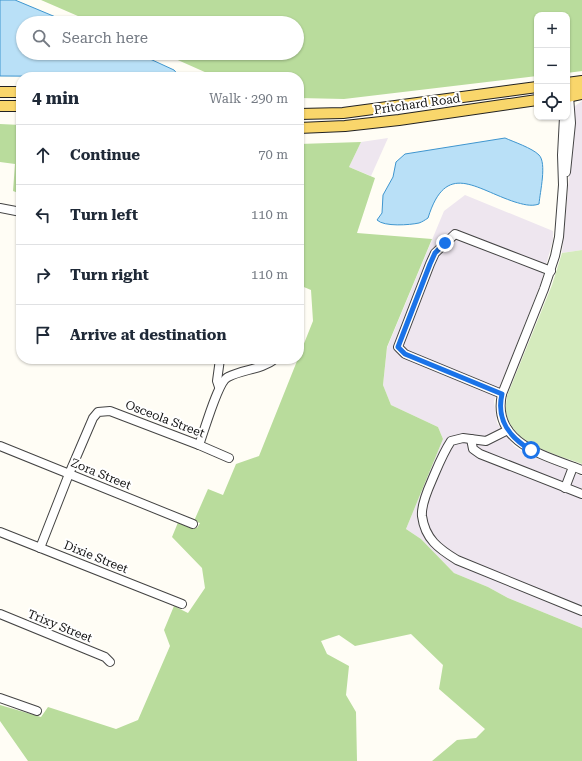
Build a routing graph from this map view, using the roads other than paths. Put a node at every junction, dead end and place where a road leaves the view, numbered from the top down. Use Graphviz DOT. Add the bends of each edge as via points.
graph roads {
  1 [pos="582,81"];
  2 [pos="570,83"];
  3 [pos="582,86"];
  4 [pos="534,87"];
  5 [pos="0,92"];
  6 [pos="16,92"];
  7 [pos="570,94"];
  8 [pos="582,94"];
  9 [pos="570,97"];
  10 [pos="534,100"];
  11 [pos="0,106"];
  12 [pos="16,106"];
  13 [pos="304,114"];
  14 [pos="570,115"];
  15 [pos="564,120"];
  16 [pos="304,128"];
  17 [pos="563,185"];
  18 [pos="0,208"];
  19 [pos="16,211"];
  20 [pos="551,271"];
  21 [pos="219,364"];
  22 [pos="268,364"];
  23 [pos="219,387"];
  24 [pos="502,394"];
  25 [pos="508,430"];
  26 [pos="472,439"];
  27 [pos="198,445"];
  28 [pos="0,446"];
  29 [pos="229,458"];
  30 [pos="573,466"];
  31 [pos="582,470"];
  32 [pos="69,474"];
  33 [pos="565,488"];
  34 [pos="582,494"];
  35 [pos="193,524"];
  36 [pos="0,532"];
  37 [pos="40,548"];
  38 [pos="182,604"];
  39 [pos="582,611"];
  40 [pos="0,614"];
  41 [pos="110,662"];
  42 [pos="0,698"];
  43 [pos="37,711"];
  1 -- 2 [label="main road"];
  3 -- 7 [label="main road" via="577,86"];
  4 -- 13 [label="main road, Pritchard Road" via="344,113"];
  5 -- 6 [label="main road"];
  8 -- 9 [label="main road"];
  10 -- 16 [label="main road, Pritchard Road" via="399,120"];
  11 -- 12 [label="main road"];
  14 -- 17 [label="street"];
  15 -- 17 [label="street"];
  17 -- 20 [label="street" via="559,237"];
  18 -- 19 [label="street"];
  20 -- 24 [label="street"];
  20 -- 24 [label="street" via="455,234 435,253 430,264 398,347 405,354"];
  21 -- 23 [label="street" via="217,381"];
  22 -- 23 [label="street" via="226,378"];
  23 -- 27 [label="street"];
  24 -- 25 [label="street" via="501,411"];
  25 -- 26 [label="street" via="486,441"];
  25 -- 30 [label="street" via="520,444"];
  26 -- 33 [label="street" via="473,449 480,454"];
  26 -- 39 [label="street" via="451,441 443,452 425,497 422,515 428,536 440,550 457,560"];
  27 -- 29 [label="street, Osceola Street"];
  27 -- 32 [label="street, Osceola Street" via="110,411 98,412"];
  28 -- 32 [label="street, Zora Street"];
  30 -- 31 [label="street"];
  30 -- 33 [label="street"];
  32 -- 35 [label="street, Zora Street"];
  32 -- 37 [label="street"];
  33 -- 34 [label="street"];
  36 -- 37 [label="street, Dixie Street"];
  37 -- 38 [label="street, Dixie Street"];
  40 -- 41 [label="street, Trixy Street" via="105,657"];
  42 -- 43 [label="street"];
}
